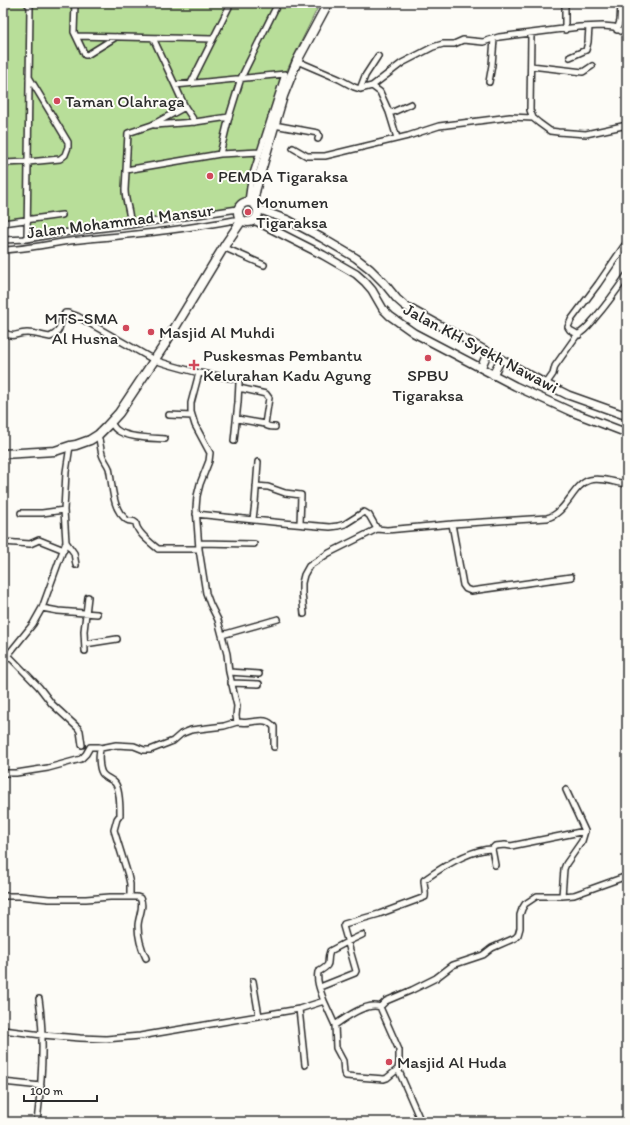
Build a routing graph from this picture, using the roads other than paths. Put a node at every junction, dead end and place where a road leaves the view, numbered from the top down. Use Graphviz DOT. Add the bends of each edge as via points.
graph roads {
  1 [pos="27,3"];
  2 [pos="75,3"];
  3 [pos="231,3"];
  4 [pos="278,3"];
  5 [pos="328,3"];
  6 [pos="565,3"];
  7 [pos="621,3"];
  8 [pos="589,27"];
  9 [pos="565,30"];
  10 [pos="618,30"];
  11 [pos="627,32"];
  12 [pos="531,33"];
  13 [pos="76,36"];
  14 [pos="117,37"];
  15 [pos="153,38"];
  16 [pos="213,39"];
  17 [pos="494,39"];
  18 [pos="378,56"];
  19 [pos="570,57"];
  20 [pos="297,61"];
  21 [pos="530,66"];
  22 [pos="592,66"];
  23 [pos="29,76"];
  24 [pos="241,78"];
  25 [pos="489,82"];
  26 [pos="191,83"];
  27 [pos="175,85"];
  28 [pos="372,86"];
  29 [pos="360,89"];
  30 [pos="411,104"];
  31 [pos="184,107"];
  32 [pos="389,112"];
  33 [pos="229,117"];
  34 [pos="533,118"];
  35 [pos="195,122"];
  36 [pos="152,125"];
  37 [pos="274,125"];
  38 [pos="627,125"];
  39 [pos="397,138"];
  40 [pos="318,139"];
  41 [pos="293,148"];
  42 [pos="260,152"];
  43 [pos="220,154"];
  44 [pos="28,162"];
  45 [pos="3,163"];
  46 [pos="126,170"];
  47 [pos="253,204"];
  48 [pos="238,209"];
  49 [pos="62,215"];
  50 [pos="241,219"];
  51 [pos="27,220"];
  52 [pos="254,220"];
  53 [pos="3,223"];
  54 [pos="130,225"];
  55 [pos="27,239"];
  56 [pos="3,240"];
  57 [pos="624,246"];
  58 [pos="223,247"];
  59 [pos="3,250"];
  60 [pos="264,266"];
  61 [pos="627,275"];
  62 [pos="3,332"];
  63 [pos="579,335"];
  64 [pos="488,352"];
  65 [pos="154,360"];
  66 [pos="501,360"];
  67 [pos="481,368"];
  68 [pos="199,373"];
  69 [pos="493,375"];
  70 [pos="546,384"];
  71 [pos="239,388"];
  72 [pos="169,415"];
  73 [pos="192,416"];
  74 [pos="627,416"];
  75 [pos="237,419"];
  76 [pos="111,423"];
  77 [pos="265,424"];
  78 [pos="275,427"];
  79 [pos="627,433"];
  80 [pos="98,435"];
  81 [pos="165,439"];
  82 [pos="234,441"];
  83 [pos="70,446"];
  84 [pos="3,454"];
  85 [pos="258,462"];
  86 [pos="627,484"];
  87 [pos="256,486"];
  88 [pos="64,510"];
  89 [pos="20,513"];
  90 [pos="196,514"];
  91 [pos="253,519"];
  92 [pos="300,524"];
  93 [pos="452,524"];
  94 [pos="377,529"];
  95 [pos="3,542"];
  96 [pos="66,542"];
  97 [pos="254,544"];
  98 [pos="199,546"];
  99 [pos="64,550"];
  100 [pos="76,565"];
  101 [pos="571,576"];
  102 [pos="88,597"];
  103 [pos="42,608"];
  104 [pos="87,613"];
  105 [pos="97,614"];
  106 [pos="304,614"];
  107 [pos="278,619"];
  108 [pos="222,635"];
  109 [pos="117,639"];
  110 [pos="85,644"];
  111 [pos="85,651"];
  112 [pos="8,654"];
  113 [pos="3,665"];
  114 [pos="229,672"];
  115 [pos="259,674"];
  116 [pos="232,683"];
  117 [pos="259,684"];
  118 [pos="237,722"];
  119 [pos="82,745"];
  120 [pos="274,747"];
  121 [pos="101,748"];
  122 [pos="3,772"];
  123 [pos="566,790"];
  124 [pos="585,831"];
  125 [pos="492,849"];
  126 [pos="495,865"];
  127 [pos="627,876"];
  128 [pos="3,896"];
  129 [pos="562,896"];
  130 [pos="130,897"];
  131 [pos="362,935"];
  132 [pos="347,942"];
  133 [pos="146,958"];
  134 [pos="253,981"];
  135 [pos="320,987"];
  136 [pos="39,999"];
  137 [pos="324,1001"];
  138 [pos="380,1007"];
  139 [pos="299,1009"];
  140 [pos="259,1016"];
  141 [pos="335,1024"];
  142 [pos="3,1030"];
  143 [pos="42,1035"];
  144 [pos="306,1065"];
  145 [pos="398,1069"];
  146 [pos="3,1082"];
  147 [pos="41,1086"];
  148 [pos="37,1122"];
  149 [pos="421,1122"];
  1 -- 23 [label="street" via="30,7"];
  2 -- 13 [label="street"];
  3 -- 16 [label="street"];
  4 -- 24 [label="street"];
  5 -- 20 [label="main road"];
  6 -- 9 [label="street"];
  7 -- 10 [label="street"];
  8 -- 9 [label="street"];
  8 -- 10 [label="street" via="614,27"];
  8 -- 19 [label="street" via="586,50"];
  9 -- 12 [label="street"];
  10 -- 11 [label="street"];
  12 -- 17 [label="street"];
  12 -- 21 [label="street"];
  13 -- 14 [label="street"];
  13 -- 14 [label="street" via="86,55"];
  14 -- 15 [label="street"];
  15 -- 16 [label="street"];
  15 -- 27 [label="street"];
  16 -- 26 [label="street"];
  17 -- 25 [label="street"];
  17 -- 28 [label="street" via="483,42 462,40 454,44 433,47 402,63"];
  18 -- 29 [label="street"];
  20 -- 29 [label="street"];
  20 -- 37 [label="main road"];
  21 -- 22 [label="street" via="579,72"];
  21 -- 34 [label="street" via="530,110"];
  23 -- 44 [label="street"];
  23 -- 44 [label="street" via="68,142 68,148 60,159"];
  24 -- 26 [label="street"];
  24 -- 33 [label="street"];
  24 -- 42 [label="street" via="285,74"];
  26 -- 27 [label="street"];
  27 -- 31 [label="street"];
  28 -- 29 [label="street"];
  28 -- 32 [label="street" via="380,92"];
  30 -- 32 [label="street"];
  31 -- 35 [label="street"];
  31 -- 36 [label="street"];
  32 -- 39 [label="street"];
  33 -- 35 [label="street"];
  33 -- 43 [label="street"];
  34 -- 38 [label="street" via="550,131 558,132 586,134"];
  34 -- 39 [label="street" via="510,117 440,126"];
  35 -- 36 [label="street"];
  36 -- 46 [label="street" via="128,133"];
  37 -- 40 [label="street" via="318,133"];
  37 -- 47 [label="main road"];
  39 -- 41 [label="street" via="325,156 307,156"];
  42 -- 43 [label="street"];
  42 -- 47 [label="street" via="251,180"];
  43 -- 46 [label="street"];
  44 -- 45 [label="street"];
  44 -- 51 [label="street"];
  46 -- 54 [label="street" via="126,199"];
  47 -- 48 [label="main road" via="240,205"];
  47 -- 52 [label="main road" via="258,214"];
  47 -- 64 [label="main road, Jalan KH Syekh Nawawi" via="288,220 356,258 405,306"];
  48 -- 50 [label="main road"];
  48 -- 54 [label="street, Jalan Mohammad Mansur"];
  49 -- 51 [label="street"];
  50 -- 52 [label="main road" via="246,222"];
  50 -- 58 [label="main road"];
  50 -- 59 [label="street, Jalan Mohammad Mansur"];
  51 -- 53 [label="street"];
  51 -- 55 [label="street"];
  52 -- 67 [label="main road, Jalan KH Syekh Nawawi" via="356,274 372,290 383,309 397,321 414,333"];
  54 -- 55 [label="street, Jalan Mohammad Mansur" via="62,232"];
  55 -- 56 [label="street, Jalan Mohammad Mansur"];
  57 -- 63 [label="street" via="571,320 568,327"];
  58 -- 60 [label="street"];
  58 -- 65 [label="main road"];
  61 -- 63 [label="street" via="611,300"];
  62 -- 65 [label="street" via="12,336 33,333 50,338 57,334 62,318 68,312"];
  63 -- 70 [label="street" via="555,366"];
  64 -- 66 [label="main road, Jalan KH Syekh Nawawi"];
  64 -- 67 [label="main road"];
  65 -- 68 [label="street"];
  65 -- 76 [label="main road"];
  66 -- 69 [label="main road"];
  66 -- 70 [label="main road, Jalan KH Syekh Nawawi"];
  67 -- 69 [label="main road, Jalan KH Syekh Nawawi"];
  68 -- 71 [label="street" via="238,379"];
  68 -- 73 [label="street" via="191,403"];
  69 -- 79 [label="main road, Jalan KH Syekh Nawawi" via="572,412"];
  70 -- 74 [label="main road, Jalan KH Syekh Nawawi" via="568,395"];
  71 -- 75 [label="street"];
  71 -- 77 [label="street" via="268,395"];
  72 -- 73 [label="street"];
  73 -- 90 [label="street" via="210,453 197,496"];
  75 -- 77 [label="street"];
  75 -- 82 [label="street"];
  76 -- 80 [label="main road"];
  76 -- 81 [label="street" via="125,434"];
  77 -- 78 [label="street"];
  80 -- 83 [label="main road"];
  80 -- 98 [label="street" via="101,453 108,467 121,515 136,522 144,537 158,549"];
  83 -- 84 [label="main road" via="55,451"];
  83 -- 88 [label="street"];
  85 -- 87 [label="street"];
  86 -- 93 [label="street" via="599,479 584,482 554,516 547,518"];
  87 -- 91 [label="street"];
  87 -- 92 [label="street" via="301,496"];
  88 -- 89 [label="street"];
  88 -- 96 [label="street"];
  90 -- 91 [label="street"];
  90 -- 98 [label="street"];
  91 -- 92 [label="street"];
  92 -- 94 [label="street" via="338,526 364,512 369,515"];
  93 -- 94 [label="street"];
  93 -- 101 [label="street" via="466,590"];
  94 -- 106 [label="street" via="329,552 309,566 302,583"];
  95 -- 99 [label="street" via="30,544 39,540"];
  96 -- 99 [label="street"];
  96 -- 100 [label="street" via="74,552"];
  97 -- 98 [label="street"];
  98 -- 108 [label="street" via="206,593"];
  99 -- 103 [label="street"];
  102 -- 104 [label="street"];
  103 -- 104 [label="street"];
  103 -- 112 [label="street" via="33,624"];
  104 -- 105 [label="street"];
  104 -- 110 [label="street"];
  107 -- 108 [label="street"];
  108 -- 114 [label="street"];
  109 -- 110 [label="street"];
  110 -- 111 [label="street"];
  112 -- 113 [label="street"];
  112 -- 119 [label="street" via="52,704 78,728"];
  114 -- 115 [label="street"];
  114 -- 116 [label="street"];
  116 -- 117 [label="street"];
  116 -- 118 [label="street" via="237,706"];
  118 -- 120 [label="street" via="268,721 274,727"];
  118 -- 121 [label="street" via="191,730 150,750 116,745"];
  121 -- 122 [label="street" via="90,747 81,759 48,768 16,773"];
  121 -- 130 [label="street" via="99,761 102,774 115,783 118,792 120,815 114,830 128,875"];
  123 -- 124 [label="street"];
  124 -- 125 [label="street" via="511,846 495,846"];
  124 -- 129 [label="street" via="582,841 564,869"];
  125 -- 126 [label="street"];
  125 -- 132 [label="street" via="468,854 424,880 425,897 344,924"];
  127 -- 129 [label="street" via="580,893"];
  128 -- 130 [label="street" via="49,899"];
  129 -- 138 [label="street" via="537,896 532,899 522,909 520,928 515,938 483,955 453,965 436,978 386,1001"];
  130 -- 133 [label="street" via="142,900 138,932"];
  131 -- 132 [label="street"];
  132 -- 135 [label="street" via="330,950 328,965 318,972"];
  132 -- 135 [label="street" via="355,973"];
  134 -- 140 [label="street"];
  135 -- 137 [label="street"];
  136 -- 143 [label="street"];
  137 -- 139 [label="street"];
  137 -- 141 [label="street"];
  138 -- 141 [label="street" via="371,1006 360,1010"];
  138 -- 145 [label="street" via="399,1050"];
  139 -- 140 [label="street"];
  139 -- 144 [label="street"];
  140 -- 143 [label="street" via="140,1036 106,1039"];
  141 -- 145 [label="street" via="336,1048 343,1061 346,1076 384,1079"];
  142 -- 143 [label="street"];
  143 -- 147 [label="street"];
  145 -- 149 [label="street"];
  146 -- 147 [label="street"];
  147 -- 148 [label="street"];
}
